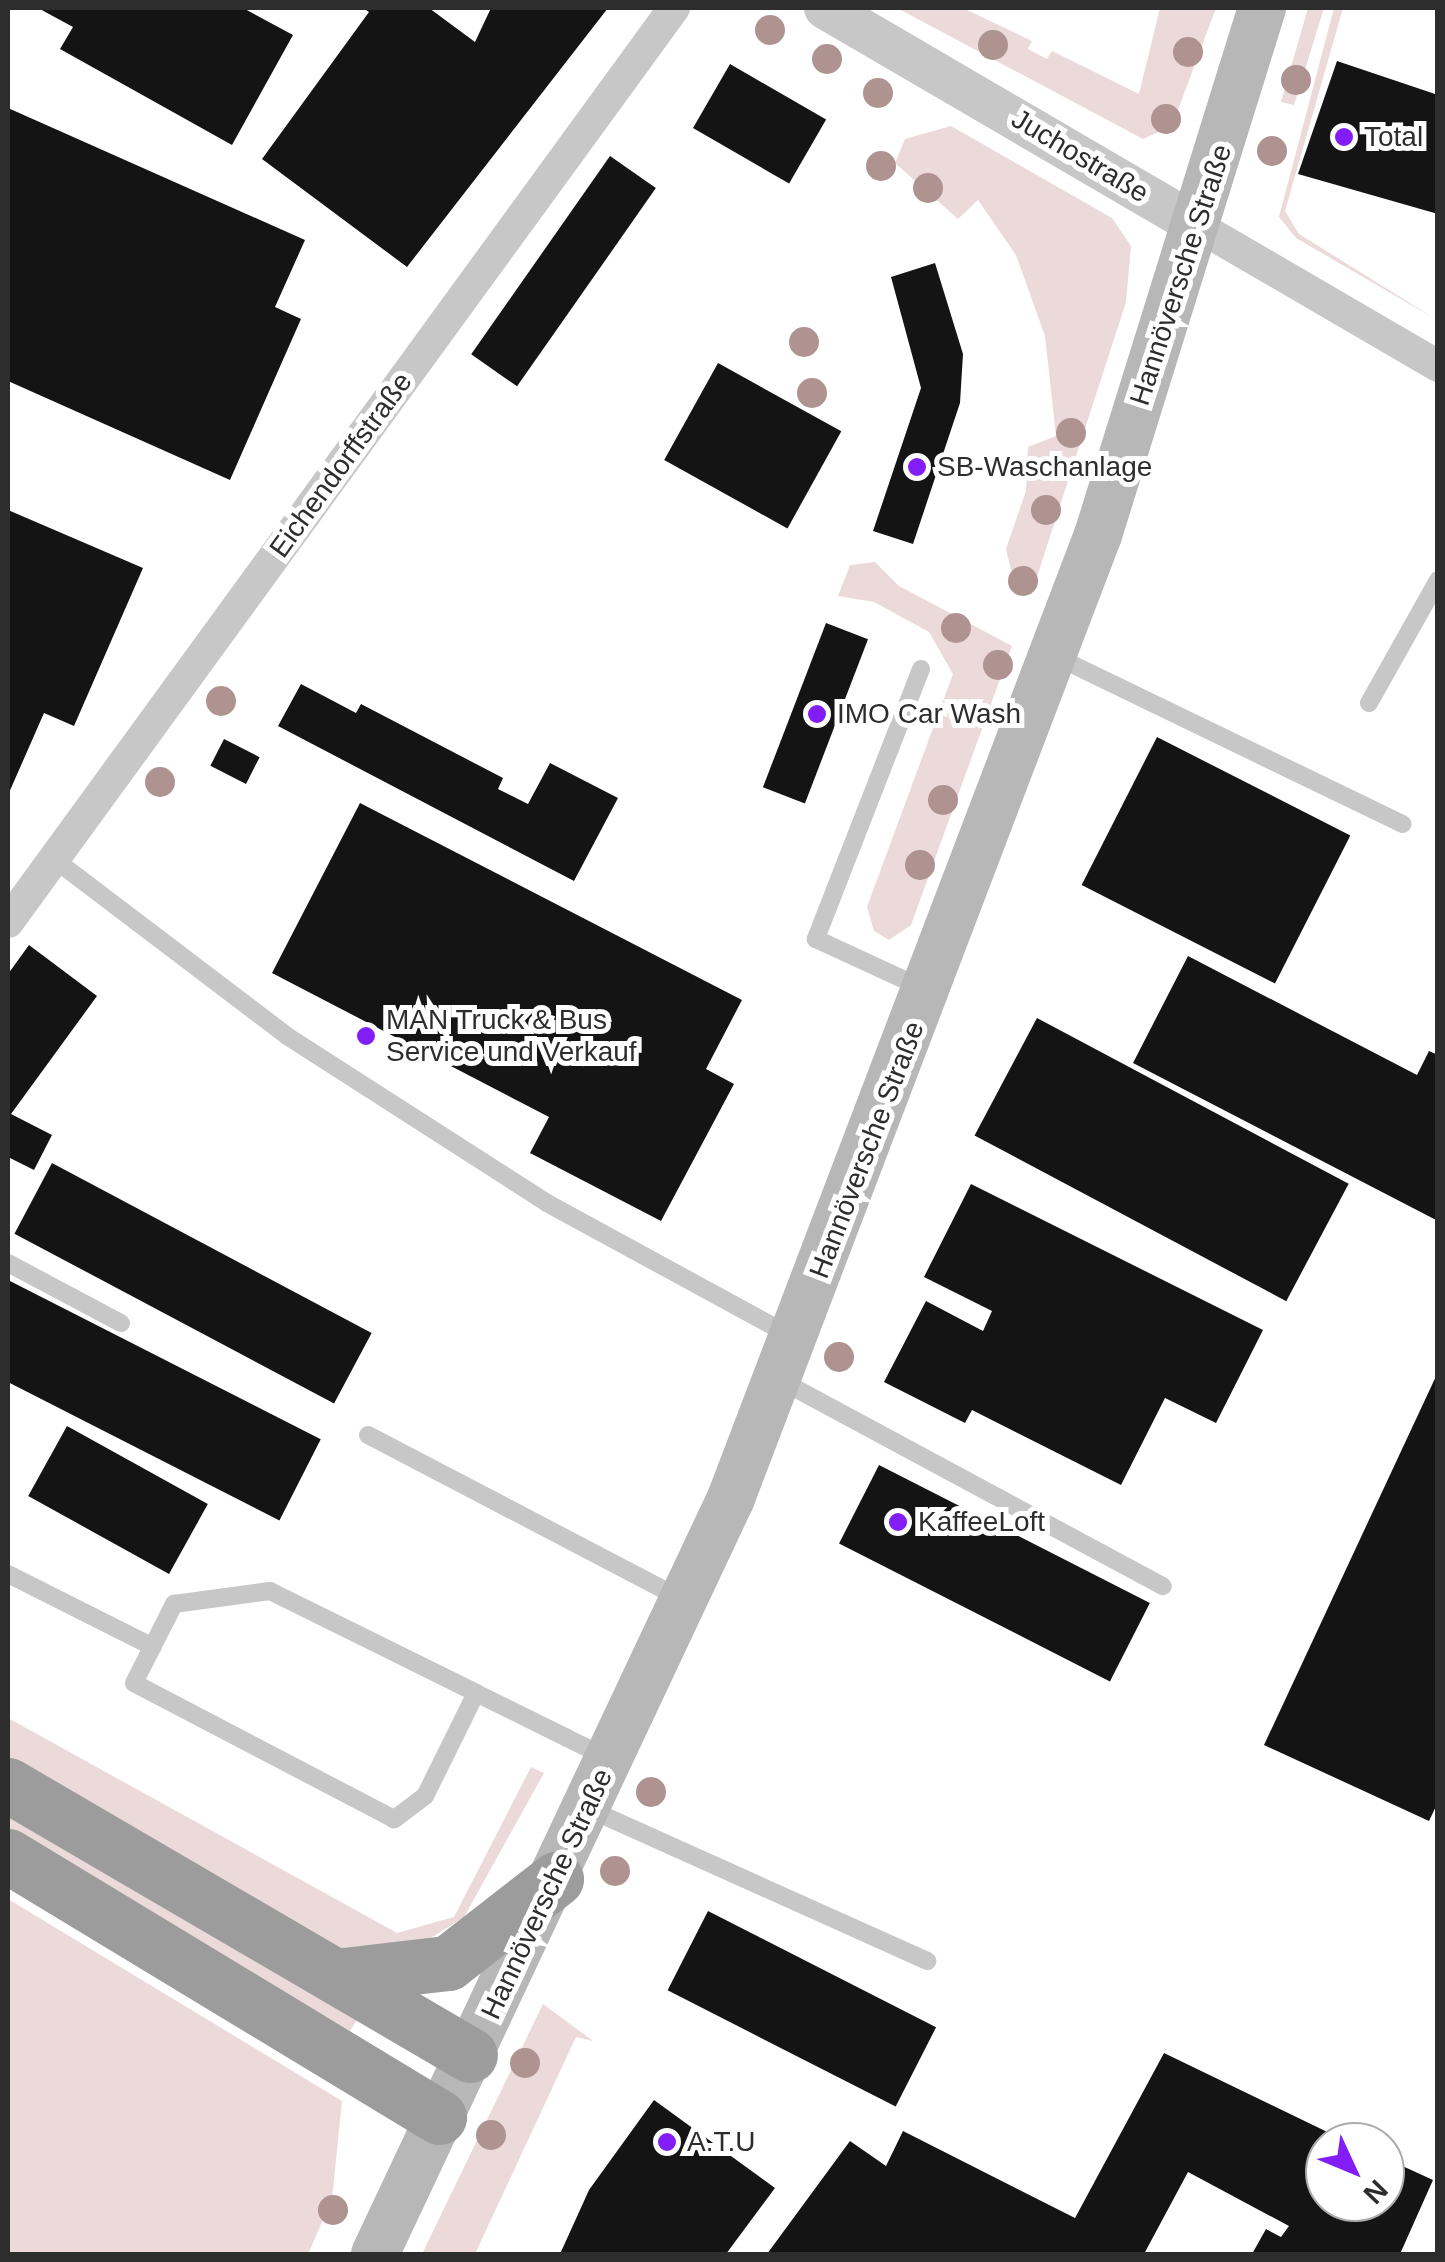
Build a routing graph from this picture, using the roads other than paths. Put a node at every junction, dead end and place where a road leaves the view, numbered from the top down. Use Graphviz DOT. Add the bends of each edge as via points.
graph roads {
  1 [pos="674,8"];
  2 [pos="825,8"];
  3 [pos="1262,8"];
  4 [pos="1196,226"];
  5 [pos="1438,366"];
  6 [pos="1438,580"];
  7 [pos="1055,656"];
  8 [pos="921,668"];
  9 [pos="1369,703"];
  10 [pos="1402,824"];
  11 [pos="54,859"];
  12 [pos="8,922"];
  13 [pos="929,992"];
  14 [pos="8,1263"];
  15 [pos="121,1323"];
  16 [pos="786,1358"];
  17 [pos="368,1435"];
  18 [pos="8,1574"];
  19 [pos="1163,1586"];
  20 [pos="684,1600"];
  21 [pos="153,1646"];
  22 [pos="476,1693"];
  23 [pos="611,1759"];
  24 [pos="8,1785"];
  25 [pos="588,1809"];
  26 [pos="8,1856"];
  27 [pos="556,1879"];
  28 [pos="927,1962"];
  29 [pos="335,1976"];
  30 [pos="470,2055"];
  31 [pos="439,2117"];
  32 [pos="375,2254"];
  1 -- 11 [label="street, Eichendorffstraße"];
  2 -- 4 [label="street, Juchostraße"];
  3 -- 4 [label="main road, Hannöversche Straße"];
  4 -- 5 [label="street, Juchostraße"];
  4 -- 7 [label="main road, Hannöversche Straße"];
  6 -- 9 [label="lane"];
  7 -- 10 [label="lane"];
  7 -- 13 [label="main road, Hannöversche Straße"];
  8 -- 13 [label="lane" via="816,938"];
  11 -- 12 [label="street, Eichendorffstraße"];
  11 -- 16 [label="lane" via="287,1036"];
  13 -- 16 [label="main road, Hannöversche Straße"];
  14 -- 15 [label="lane"];
  16 -- 19 [label="lane"];
  16 -- 20 [label="main road, Hannöversche Straße"];
  17 -- 20 [label="lane"];
  18 -- 21 [label="lane"];
  20 -- 23 [label="main road, Hannöversche Straße"];
  21 -- 22 [label="lane" via="174,1604 270,1591"];
  21 -- 22 [label="lane" via="134,1683 394,1819 425,1796"];
  22 -- 23 [label="lane"];
  23 -- 25 [label="main road, Hannöversche Straße"];
  24 -- 29 [label="highway"];
  25 -- 27 [label="main road, Hannöversche Straße"];
  25 -- 28 [label="lane"];
  26 -- 31 [label="highway"];
  27 -- 29 [label="highway" via="448,1963"];
  27 -- 30 [label="main road, Hannöversche Straße"];
  29 -- 30 [label="highway"];
  30 -- 31 [label="main road, Hannöversche Straße"];
  31 -- 32 [label="main road, Hannöversche Straße"];
}
